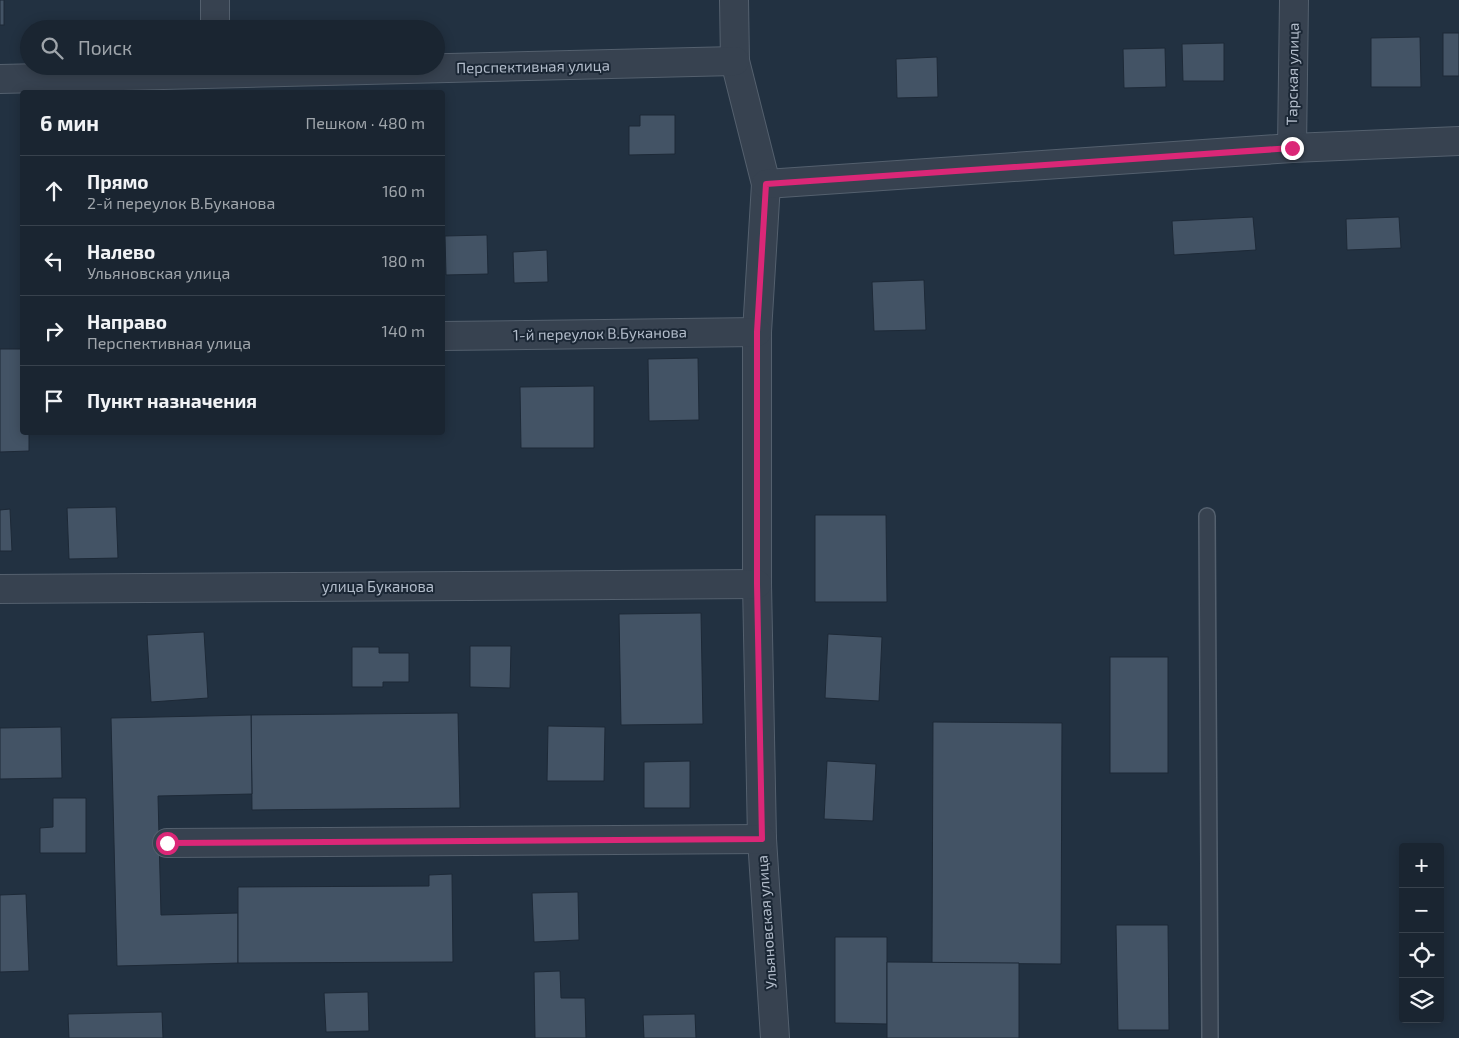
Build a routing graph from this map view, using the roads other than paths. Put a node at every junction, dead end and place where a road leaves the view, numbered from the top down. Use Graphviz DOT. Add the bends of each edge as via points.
graph roads {
  1 [pos="214,0"];
  2 [pos="734,0"];
  3 [pos="1294,0"];
  4 [pos="215,20"];
  5 [pos="735,61"];
  6 [pos="445,66"];
  7 [pos="96,75"];
  8 [pos="0,79"];
  9 [pos="1459,140"];
  10 [pos="1292,148"];
  11 [pos="766,184"];
  12 [pos="757,332"];
  13 [pos="445,336"];
  14 [pos="1207,516"];
  15 [pos="757,584"];
  16 [pos="0,589"];
  17 [pos="762,839"];
  18 [pos="167,843"];
  19 [pos="775,1038"];
  20 [pos="1210,1038"];
  1 -- 4 [label="street"];
  2 -- 5 [label="street, Ульяновская улица"];
  3 -- 10 [label="street, Тарская улица"];
  5 -- 6 [label="street, Перспективная улица"];
  5 -- 11 [label="street, Ульяновская улица"];
  7 -- 8 [label="street, Перспективная улица"];
  9 -- 10 [label="street"];
  10 -- 11 [label="street"];
  11 -- 12 [label="street, Ульяновская улица"];
  12 -- 13 [label="street, 1-й переулок В.Буканова"];
  12 -- 15 [label="street, Ульяновская улица"];
  14 -- 20 [label="lane"];
  15 -- 16 [label="street, улица Буканова"];
  15 -- 17 [label="street, Ульяновская улица"];
  17 -- 18 [label="street"];
  17 -- 19 [label="street, Ульяновская улица"];
}
